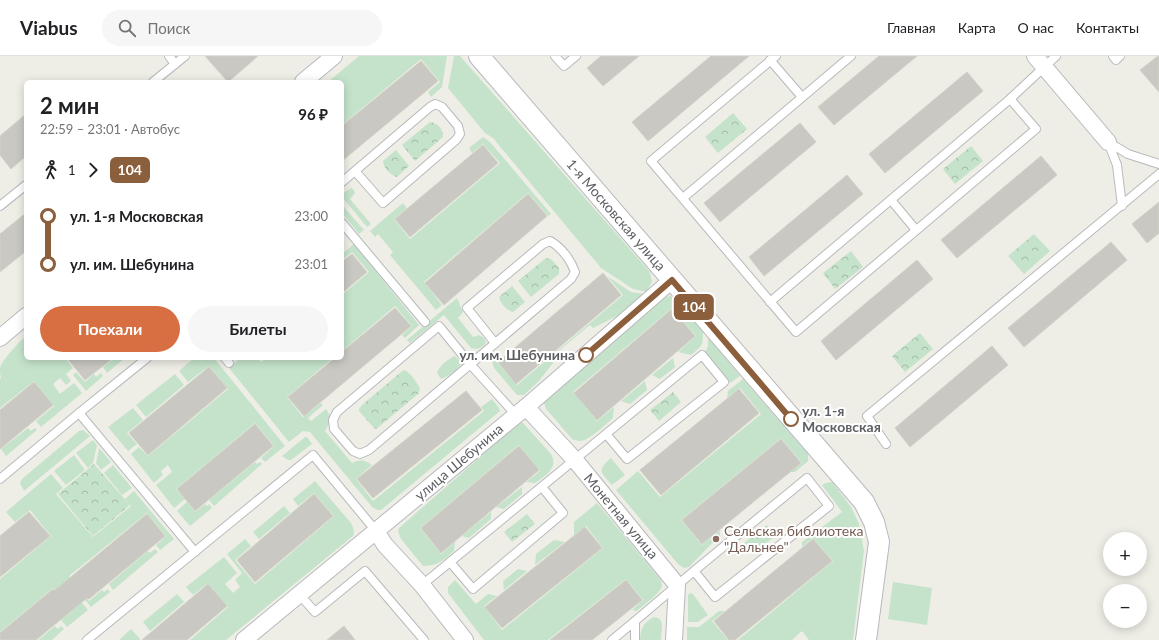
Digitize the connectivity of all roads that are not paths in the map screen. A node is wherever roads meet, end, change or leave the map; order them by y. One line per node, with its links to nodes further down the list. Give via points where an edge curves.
1 (168, 56): 13 (lane)
2 (185, 56): 13 (lane)
3 (334, 56): 15 (street)
4 (479, 56): 30 (street, 1-я Московская улица)
5 (555, 56): 6 (lane, via 564,66)
6 (576, 56)
7 (851, 56): 16 (lane)
8 (1056, 56): 12 (lane)
9 (1113, 56): 10 (lane, via 1116,60)
10 (1120, 56)
11 (773, 58): 16 (lane); 24 (lane, via 651,161)
12 (1039, 61): 17 (lane); 18 (street)
13 (175, 64): 14 (lane)
14 (155, 80)
15 (305, 80)
16 (802, 98): 24 (lane)
17 (1010, 99): 25 (lane); 29 (lane, via 1036,130)
18 (1108, 142): 19 (lane, via 1128,154); 27 (lane, via 1117,166)
19 (1159, 164)
20 (355, 171): 20 (lane, via 435,104 442,106 458,126 460,134 456,140 383,203); 22 (lane)
21 (1159, 174): 27 (lane)
22 (344, 180)
23 (24, 187): 26 (lane)
24 (683, 198): 31 (lane)
25 (891, 200): 29 (lane); 31 (lane)
26 (0, 206)
27 (1122, 206): 41 (lane, via 867,416)
28 (344, 225): 33 (lane)
29 (916, 230): 31 (lane, via 796,332)
30 (672, 280): 38 (street, улица Шебунина); 60 (street, 1-я Московская улица, via 864,502 874,522 879,542)
31 (770, 302)
32 (24, 318): 34 (street)
33 (425, 322)
34 (0, 338)
35 (496, 343): 35 (lane, via 571,279 575,272 573,264 557,245 550,241 543,244 466,308); 37 (lane)
36 (145, 360): 39 (lane)
37 (470, 364): 37 (lane, via 439,326 337,412 333,420 334,429 353,451 360,454); 38 (lane)
38 (521, 411): 42 (street, Монетная улица); 45 (street, улица Шебунина)
39 (79, 413): 43 (lane); 46 (lane)
40 (607, 435): 42 (lane, via 628,459 724,382 702,356)
41 (886, 444)
42 (574, 460): 44 (lane); 49 (street, Монетная улица)
43 (0, 478)
44 (542, 487): 47 (lane); 47 (lane, via 563,513 473,589)
45 (376, 531): 46 (lane, via 314,455); 50 (street, via 385,545); 51 (street, улица Шебунина)
46 (195, 552): 53 (lane)
47 (450, 562): 50 (lane)
48 (694, 570): 48 (lane, via 807,478 829,506 715,597); 49 (lane)
49 (677, 584): 52 (lane); 59 (street)
50 (422, 585): 56 (street)
51 (299, 594): 54 (street, улица Шебунина); 55 (lane, via 315,612 365,571)
52 (635, 621): 57 (lane); 58 (lane)
53 (87, 640)
54 (244, 640)
55 (424, 640)
56 (465, 640)
57 (612, 640)
58 (635, 640)
59 (674, 640)
60 (866, 640)

